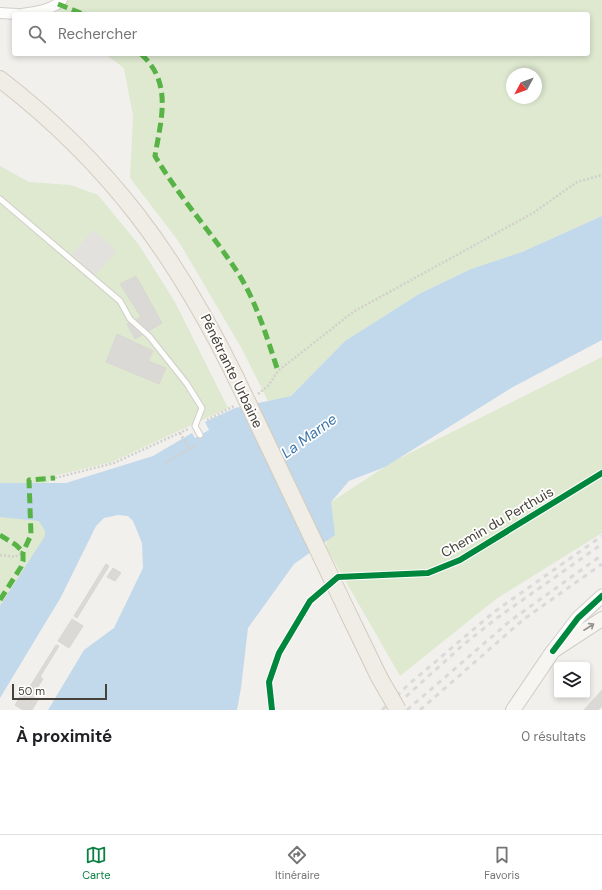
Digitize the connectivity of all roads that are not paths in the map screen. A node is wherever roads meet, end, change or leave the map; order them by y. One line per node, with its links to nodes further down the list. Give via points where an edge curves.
1 (62, 0): 2 (street, via 58,4)
2 (32, 12)
3 (0, 13): 4 (street)
4 (12, 14)
5 (0, 79): 11 (main road, Pénétrante Urbaine, bridge, via 66,135 93,162 130,204 184,280 236,378 379,677)
6 (0, 199): 7 (lane, via 120,301 130,319 149,336 187,384 202,408 195,426)
7 (200, 435)
8 (602, 596): 10 (street, via 578,618)
9 (602, 618): 10 (main road, one-way to 9)
10 (553, 651): 12 (main road)
11 (398, 710)
12 (512, 710)

